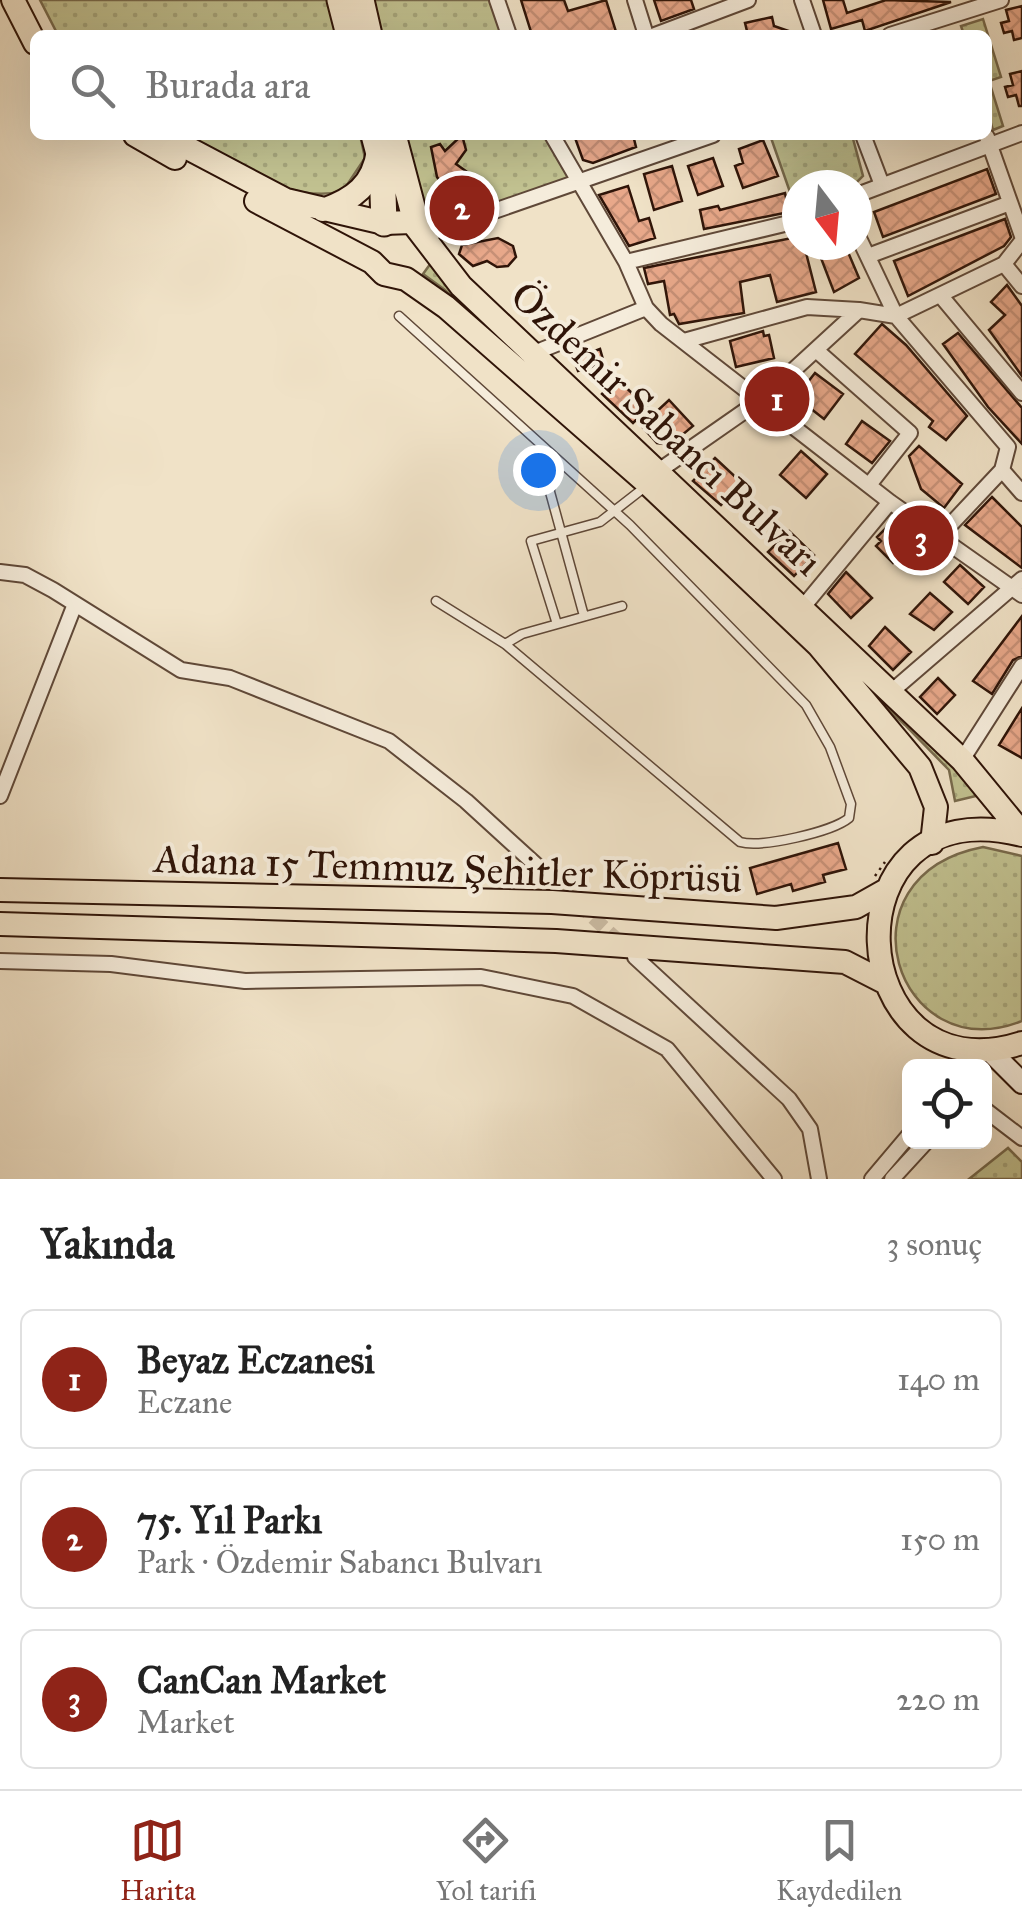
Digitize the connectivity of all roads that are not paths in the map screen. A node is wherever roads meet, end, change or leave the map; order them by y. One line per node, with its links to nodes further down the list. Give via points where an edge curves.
1 (340, 0): 12 (highway)
2 (361, 0): 13 (highway)
3 (498, 0): 14 (street)
4 (635, 0): 15 (street)
5 (748, 0): 8 (street)
6 (802, 0): 17 (street)
7 (1001, 0): 10 (street)
8 (724, 4): 16 (street)
9 (15, 6): 11 (main road); 20 (main road)
10 (947, 18): 18 (street); 19 (street)
11 (41, 30)
12 (347, 30)
13 (368, 30)
14 (507, 30)
15 (644, 30)
16 (666, 30)
17 (812, 30)
18 (907, 30)
19 (951, 30)
20 (30, 34)
21 (1022, 133): 22 (street)
22 (992, 139)
23 (145, 140): 41 (main road, Özdemir Sabancı Bulvarı)
24 (172, 140): 34 (main road, via 286,200)
25 (382, 140): 34 (main road, via 360,192); 35 (highway); 37 (highway)
26 (555, 140): 30 (street)
27 (699, 140): 30 (street)
28 (864, 140): 31 (street)
29 (988, 140): 31 (street); 33 (street)
30 (577, 184): 37 (street); 42 (street)
31 (882, 184): 32 (street)
32 (872, 188)
33 (1010, 202): 38 (street); 39 (street)
34 (322, 210): 35 (main road)
35 (384, 223): 37 (main road, via 412,222); 41 (main road, via 371,239)
36 (782, 225): 42 (street)
37 (425, 234): 44 (main road, via 427,257); 53 (main road, Özdemir Sabancı Bulvarı, via 461,286)
38 (1022, 238): 43 (street)
39 (872, 254)
40 (870, 260): 50 (street)
41 (372, 262): 44 (main road, Özdemir Sabancı Bulvarı, via 384,274)
42 (626, 262): 47 (street)
43 (1004, 264): 45 (street); 46 (street)
44 (406, 279): 58 (main road, Özdemir Sabancı Bulvarı)
45 (1022, 286)
46 (941, 296): 50 (street); 54 (street)
47 (646, 308): 51 (street); 53 (street)
48 (859, 310): 50 (street); 51 (street, via 808,306); 52 (street)
49 (399, 316): 56 (lane)
50 (896, 316): 57 (street, via 1002,437 1008,456)
51 (684, 341): 55 (street)
52 (816, 350): 55 (street); 59 (street, via 910,433)
53 (534, 353): 58 (main road, Özdemir Sabancı Bulvarı)
54 (1022, 393)
55 (762, 399): 58 (street); 59 (street)
56 (550, 453): 62 (lane); 63 (lane, via 547,475)
57 (1002, 470): 60 (street); 64 (street)
58 (654, 477): 62 (lane); 70 (main road, Özdemir Sabancı Bulvarı); 79 (main road, Özdemir Sabancı Bulvarı, via 818,645 914,760 936,806)
59 (869, 485): 61 (street)
60 (1022, 493)
61 (890, 502): 64 (street); 70 (street)
62 (616, 513): 63 (lane); 73 (lane, via 815,716 852,804 849,818 765,844 740,842)
63 (561, 534): 71 (lane); 72 (lane, via 531,541)
64 (939, 537): 66 (street)
65 (0, 572): 68 (street, via 25,575)
66 (1018, 588): 75 (street)
67 (436, 601): 73 (lane)
68 (75, 604): 77 (street); 80 (street, via 182,670 230,678 389,741)
69 (622, 606): 71 (lane)
70 (803, 608): 75 (main road, Özdemir Sabancı Bulvarı)
71 (584, 616): 72 (lane)
72 (556, 624): 73 (lane)
73 (505, 644)
74 (1022, 666): 76 (street)
75 (891, 692): 76 (main road, Özdemir Sabancı Bulvarı)
76 (962, 760): 78 (main road, Özdemir Sabancı Bulvarı)
77 (0, 796)
78 (1022, 834): 79 (main road, via 982,828)
79 (932, 843): 81 (main road)
80 (547, 875)
81 (879, 886): 82 (main road, Adana 15 Temmuz Şehitler Köprüsü, via 856,908 791,918 536,901); 86 (main road, via 876,937)
82 (0, 890)
83 (0, 924): 86 (main road, Adana 15 Temmuz Şehitler Köprüsü, via 537,942 845,962)
84 (635, 956): 95 (street, via 789,1099 810,1128)
85 (0, 961): 94 (street, via 111,964 245,981 481,977 572,996 667,1049)
86 (884, 982): 88 (main road, via 918,1027 950,1044)
87 (1022, 1044): 88 (main road)
88 (988, 1050): 89 (street)
89 (1022, 1083)
90 (1014, 1123): 91 (street)
91 (1022, 1138)
92 (902, 1143): 96 (street)
93 (920, 1149): 97 (street)
94 (774, 1179)
95 (819, 1179)
96 (872, 1179)
97 (892, 1179)

